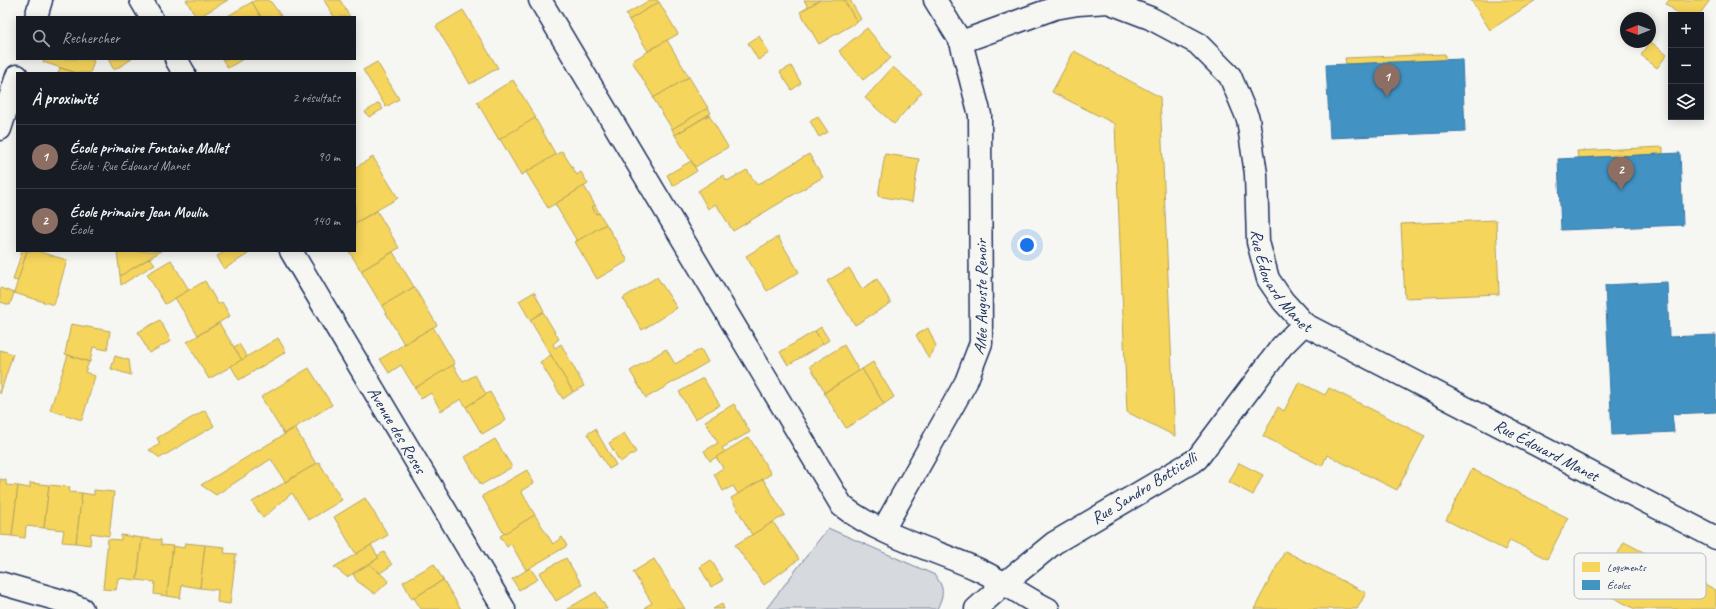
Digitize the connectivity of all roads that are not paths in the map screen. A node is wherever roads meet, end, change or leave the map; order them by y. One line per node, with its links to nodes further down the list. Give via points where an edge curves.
1 (42, 0): 5 (street)
2 (141, 0): 6 (street)
3 (540, 0): 16 (street, via 842,506)
4 (935, 0): 7 (street, Allée Auguste Renoir)
5 (36, 16)
6 (150, 16)
7 (961, 42): 15 (street, Rue Édouard Manet, via 1055,8 1108,2 1150,18 1197,43 1230,76 1248,119 1256,174 1258,242 1268,279 1283,301); 16 (street, Allée Auguste Renoir, via 980,115 981,343 966,382)
8 (22, 60): 10 (street)
9 (177, 60): 11 (street)
10 (18, 72)
11 (183, 72)
12 (16, 79): 13 (street)
13 (0, 129)
14 (292, 252): 21 (street, Avenue des Roses)
15 (1304, 324): 17 (street, Rue Édouard Manet); 19 (street, Rue Sandro Botticelli, via 1282,346 1197,459 1054,543)
16 (883, 530): 19 (street, via 978,569)
17 (1716, 538)
18 (0, 583): 20 (street)
19 (1005, 583): 22 (street, Rue Sandro Botticelli); 23 (street)
20 (82, 609)
21 (504, 609)
22 (976, 609)
23 (1048, 609)

